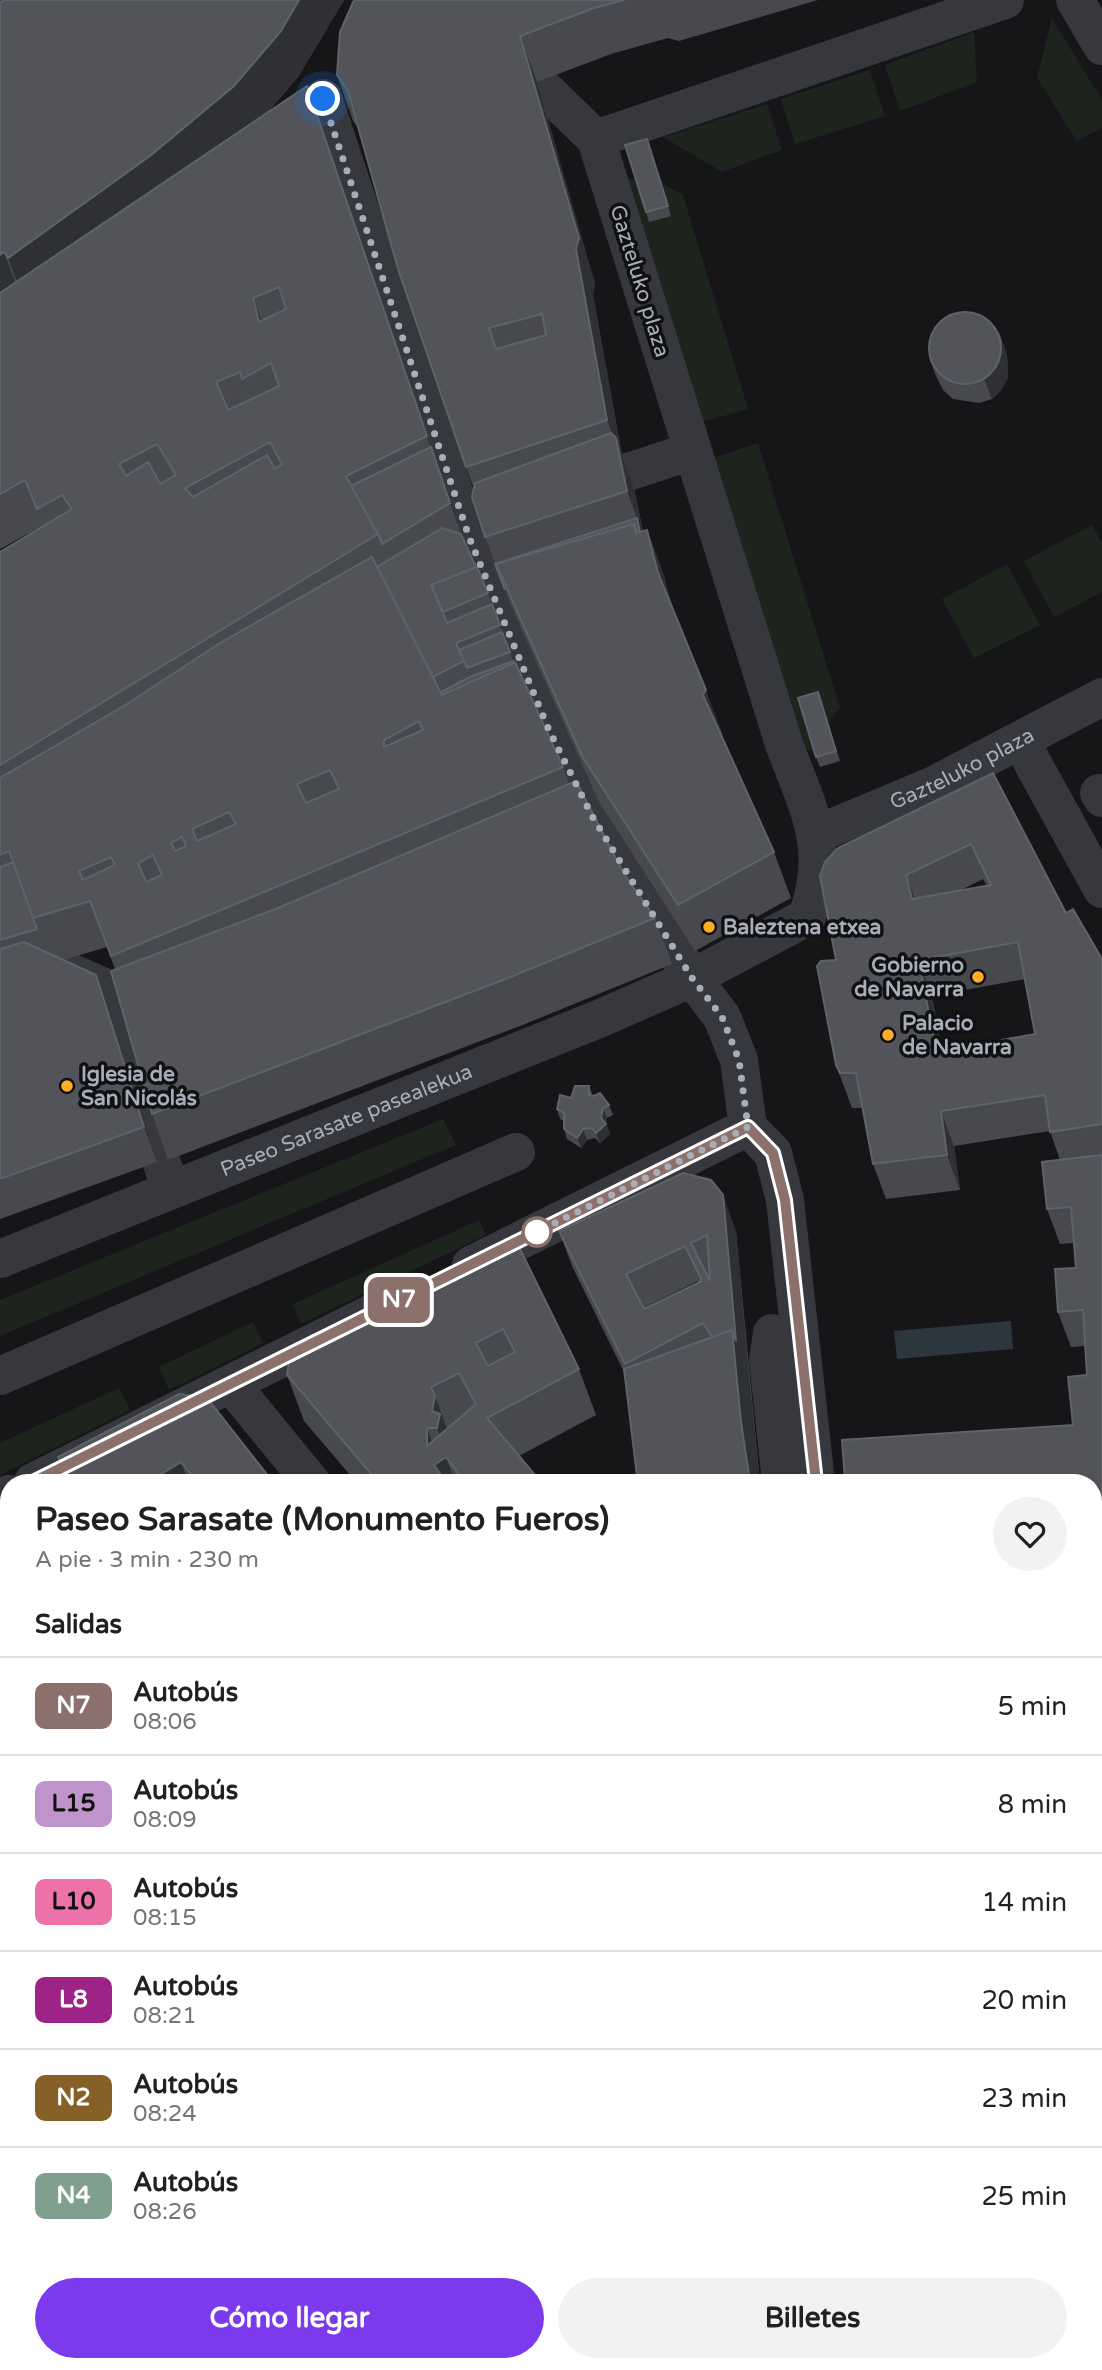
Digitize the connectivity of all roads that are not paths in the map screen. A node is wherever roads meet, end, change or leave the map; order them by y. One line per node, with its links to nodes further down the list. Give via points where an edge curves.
1 (1005, 0): 6 (street)
2 (1074, 0): 3 (street)
3 (1102, 46)
4 (537, 82): 6 (street)
5 (289, 122): 9 (street, via 337,86)
6 (596, 139): 7 (street, Gazteluko plaza)
7 (692, 451): 8 (street); 15 (street, Gazteluko plaza)
8 (619, 475)
9 (479, 530): 10 (street); 13 (street, via 549,730)
10 (436, 557)
11 (1098, 708): 12 (street, Gazteluko plaza)
12 (1020, 740): 15 (street, Gazteluko plaza, via 934,785); 16 (street)
13 (592, 816): 14 (street); 18 (street)
14 (554, 832)
15 (817, 834): 17 (street, Gazteluko plaza, via 817,889)
16 (1102, 889)
17 (807, 918): 18 (street, Paseo Sarasate pasealekua)
18 (692, 978): 20 (street, via 722,1017 739,1060); 22 (street, Paseo Sarasate pasealekua, via 601,1018)
19 (0, 983): 22 (street, via 58,967 111,990 131,1005)
20 (748, 1127): 25 (street); 30 (street, via 773,1153 785,1200)
21 (516, 1152): 24 (street)
22 (167, 1179): 23 (street, Paseo Sarasate pasealekua)
23 (0, 1259)
24 (0, 1376)
25 (231, 1384): 26 (street); 27 (street)
26 (49, 1474)
27 (304, 1474)
28 (780, 1474): 29 (street, via 768,1360 772,1333 782,1346)
29 (797, 1474)
30 (815, 1474)

